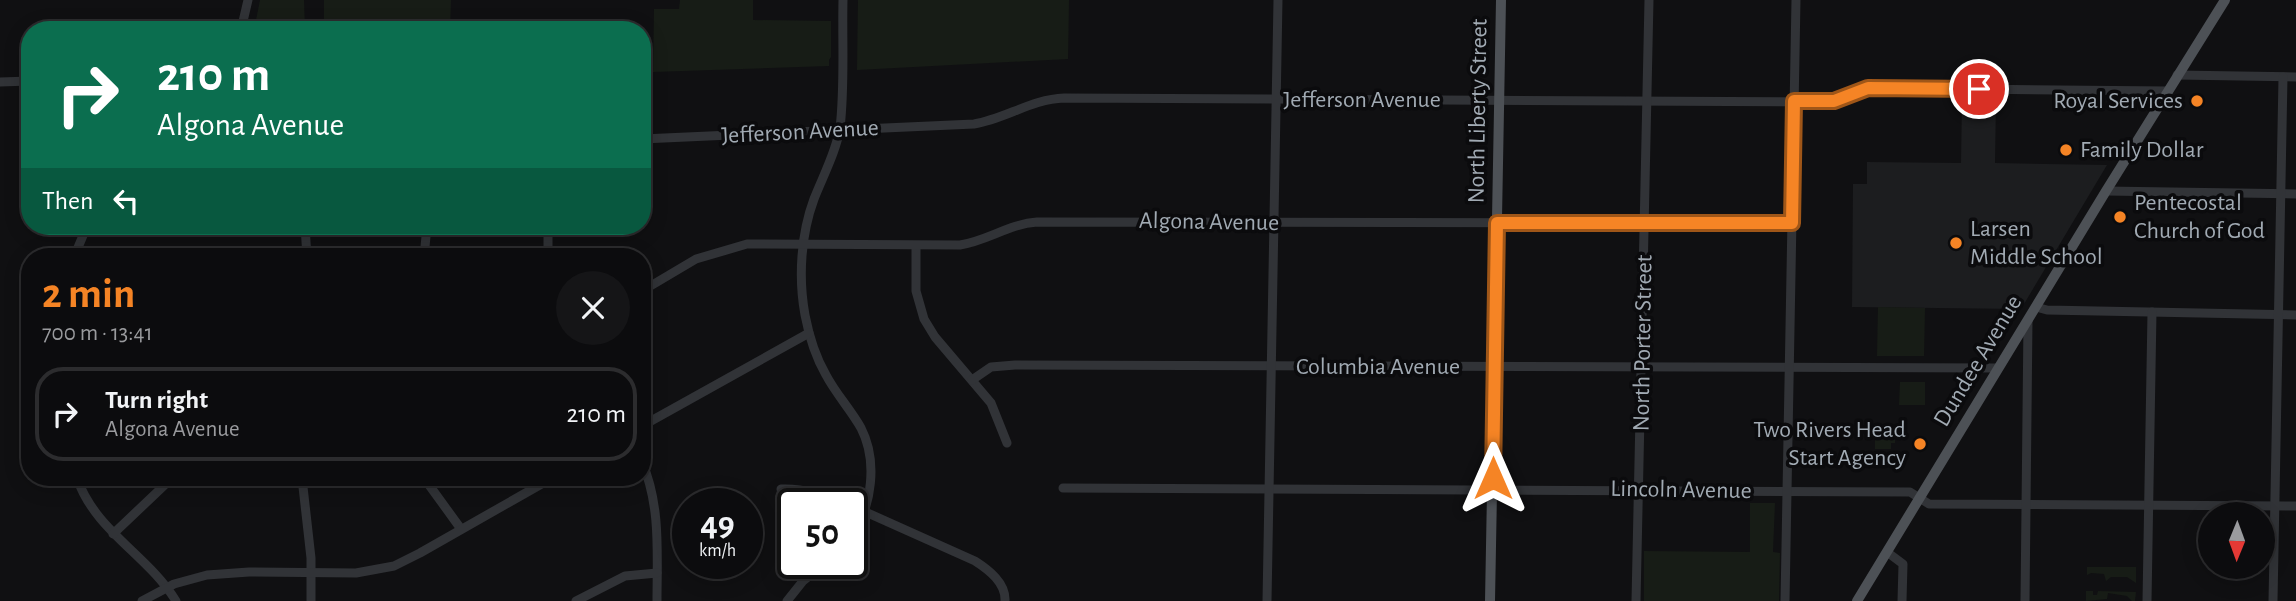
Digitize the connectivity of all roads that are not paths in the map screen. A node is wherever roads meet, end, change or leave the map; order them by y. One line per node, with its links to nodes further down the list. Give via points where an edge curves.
1 (248, 0): 8 (street)
2 (843, 0): 19 (street)
3 (1278, 0): 15 (street)
4 (1501, 0): 16 (main road, North Liberty Street)
5 (1649, 0): 17 (street, North Porter Street)
6 (1796, 0): 18 (street)
7 (2225, 0): 9 (main road, Dundee Avenue)
8 (243, 21)
9 (2177, 75): 10 (street); 14 (main road, Dundee Avenue)
10 (2283, 77): 11 (street); 22 (street)
11 (2296, 77)
12 (21, 81): 13 (street)
13 (0, 82)
14 (2168, 91): 18 (street, Jefferson Avenue, via 1868,88 1834,101); 21 (main road, Dundee Avenue)
15 (1276, 100): 16 (street, Jefferson Avenue); 19 (street, Jefferson Avenue, via 1054,98 981,122); 24 (street)
16 (1500, 100): 17 (street, Jefferson Avenue); 25 (main road, North Liberty Street)
17 (1647, 101): 18 (street, Jefferson Avenue); 27 (street, North Porter Street)
18 (1794, 101): 26 (street)
19 (839, 130): 20 (street, Jefferson Avenue); 28 (street, via 813,201)
20 (651, 138)
21 (2106, 191): 22 (street); 31 (main road, Dundee Avenue)
22 (2281, 194): 23 (street); 33 (street)
23 (2296, 194)
24 (1275, 222): 25 (street, Algona Avenue); 29 (street, Algona Avenue, via 1037,222 964,244); 37 (street)
25 (1497, 223): 27 (street, Algona Avenue); 38 (main road, North Liberty Street)
26 (1792, 223): 27 (street, Algona Avenue); 40 (street)
27 (1645, 224): 39 (street, North Porter Street)
28 (804, 245): 29 (street, Algona Avenue); 30 (street, Algona Avenue, via 730,247 696,259); 36 (street, via 801,289)
29 (915, 246): 42 (street, via 916,291 924,319)
30 (651, 286)
31 (2036, 307): 32 (street); 35 (main road, Dundee Avenue)
32 (2152, 312): 33 (street); 60 (street)
33 (2278, 314): 34 (street); 58 (street)
34 (2296, 315)
35 (2028, 319): 41 (main road, Dundee Avenue); 59 (street)
36 (809, 333): 43 (street); 57 (street, via 825,374 867,443 871,471)
37 (1272, 367): 38 (street, Columbia Avenue); 42 (street, Columbia Avenue, via 1012,365 992,367); 52 (street)
38 (1494, 367): 39 (street, Columbia Avenue); 53 (main road, North Liberty Street)
39 (1642, 368): 40 (street, Columbia Avenue); 54 (street, North Porter Street)
40 (1789, 368): 41 (street, Columbia Avenue); 55 (street)
41 (1997, 368): 56 (main road, Dundee Avenue)
42 (972, 380): 44 (street, via 993,407)
43 (651, 421)
44 (1007, 443)
45 (651, 485): 69 (street)
46 (82, 486): 66 (street)
47 (164, 486): 66 (street)
48 (303, 486): 68 (street)
49 (430, 486): 65 (street)
50 (538, 486): 65 (street)
51 (1063, 488): 52 (street, Lincoln Avenue)
52 (1270, 489): 53 (street, Lincoln Avenue); 80 (street)
53 (1493, 489): 54 (street, Lincoln Avenue); 81 (main road, North Liberty Street)
54 (1639, 490): 55 (street, Lincoln Avenue); 82 (street, North Porter Street)
55 (1787, 492): 56 (street, Lincoln Avenue, via 1910,492); 83 (street)
56 (1921, 497): 59 (street, Lincoln Avenue, via 1929,504); 67 (main road, Dundee Avenue)
57 (868, 499)
58 (2274, 502)
59 (2027, 505): 60 (street, Lincoln Avenue); 86 (street)
60 (2149, 505): 61 (street, Lincoln Avenue); 87 (street)
61 (2198, 505)
62 (2275, 506): 63 (street, Lincoln Avenue)
63 (2296, 506)
64 (868, 513): 79 (street, via 978,562 999,582)
65 (461, 529): 68 (street, via 387,568)
66 (113, 534): 72 (street)
67 (1887, 552): 84 (main road, Dundee Avenue); 85 (street, via 1903,564)
68 (311, 573): 72 (street, via 229,572); 75 (street)
69 (657, 573): 76 (street, via 625,576); 77 (street)
70 (805, 579): 78 (street)
71 (2273, 579): 88 (street)
72 (166, 587): 73 (street); 74 (street)
73 (142, 601)
74 (176, 601)
75 (311, 601)
76 (576, 601)
77 (657, 601)
78 (787, 601)
79 (1005, 601)
80 (1267, 601)
81 (1490, 601)
82 (1636, 601)
83 (1785, 601)
84 (1857, 601)
85 (1902, 601)
86 (2025, 601)
87 (2147, 601)
88 (2273, 601)

